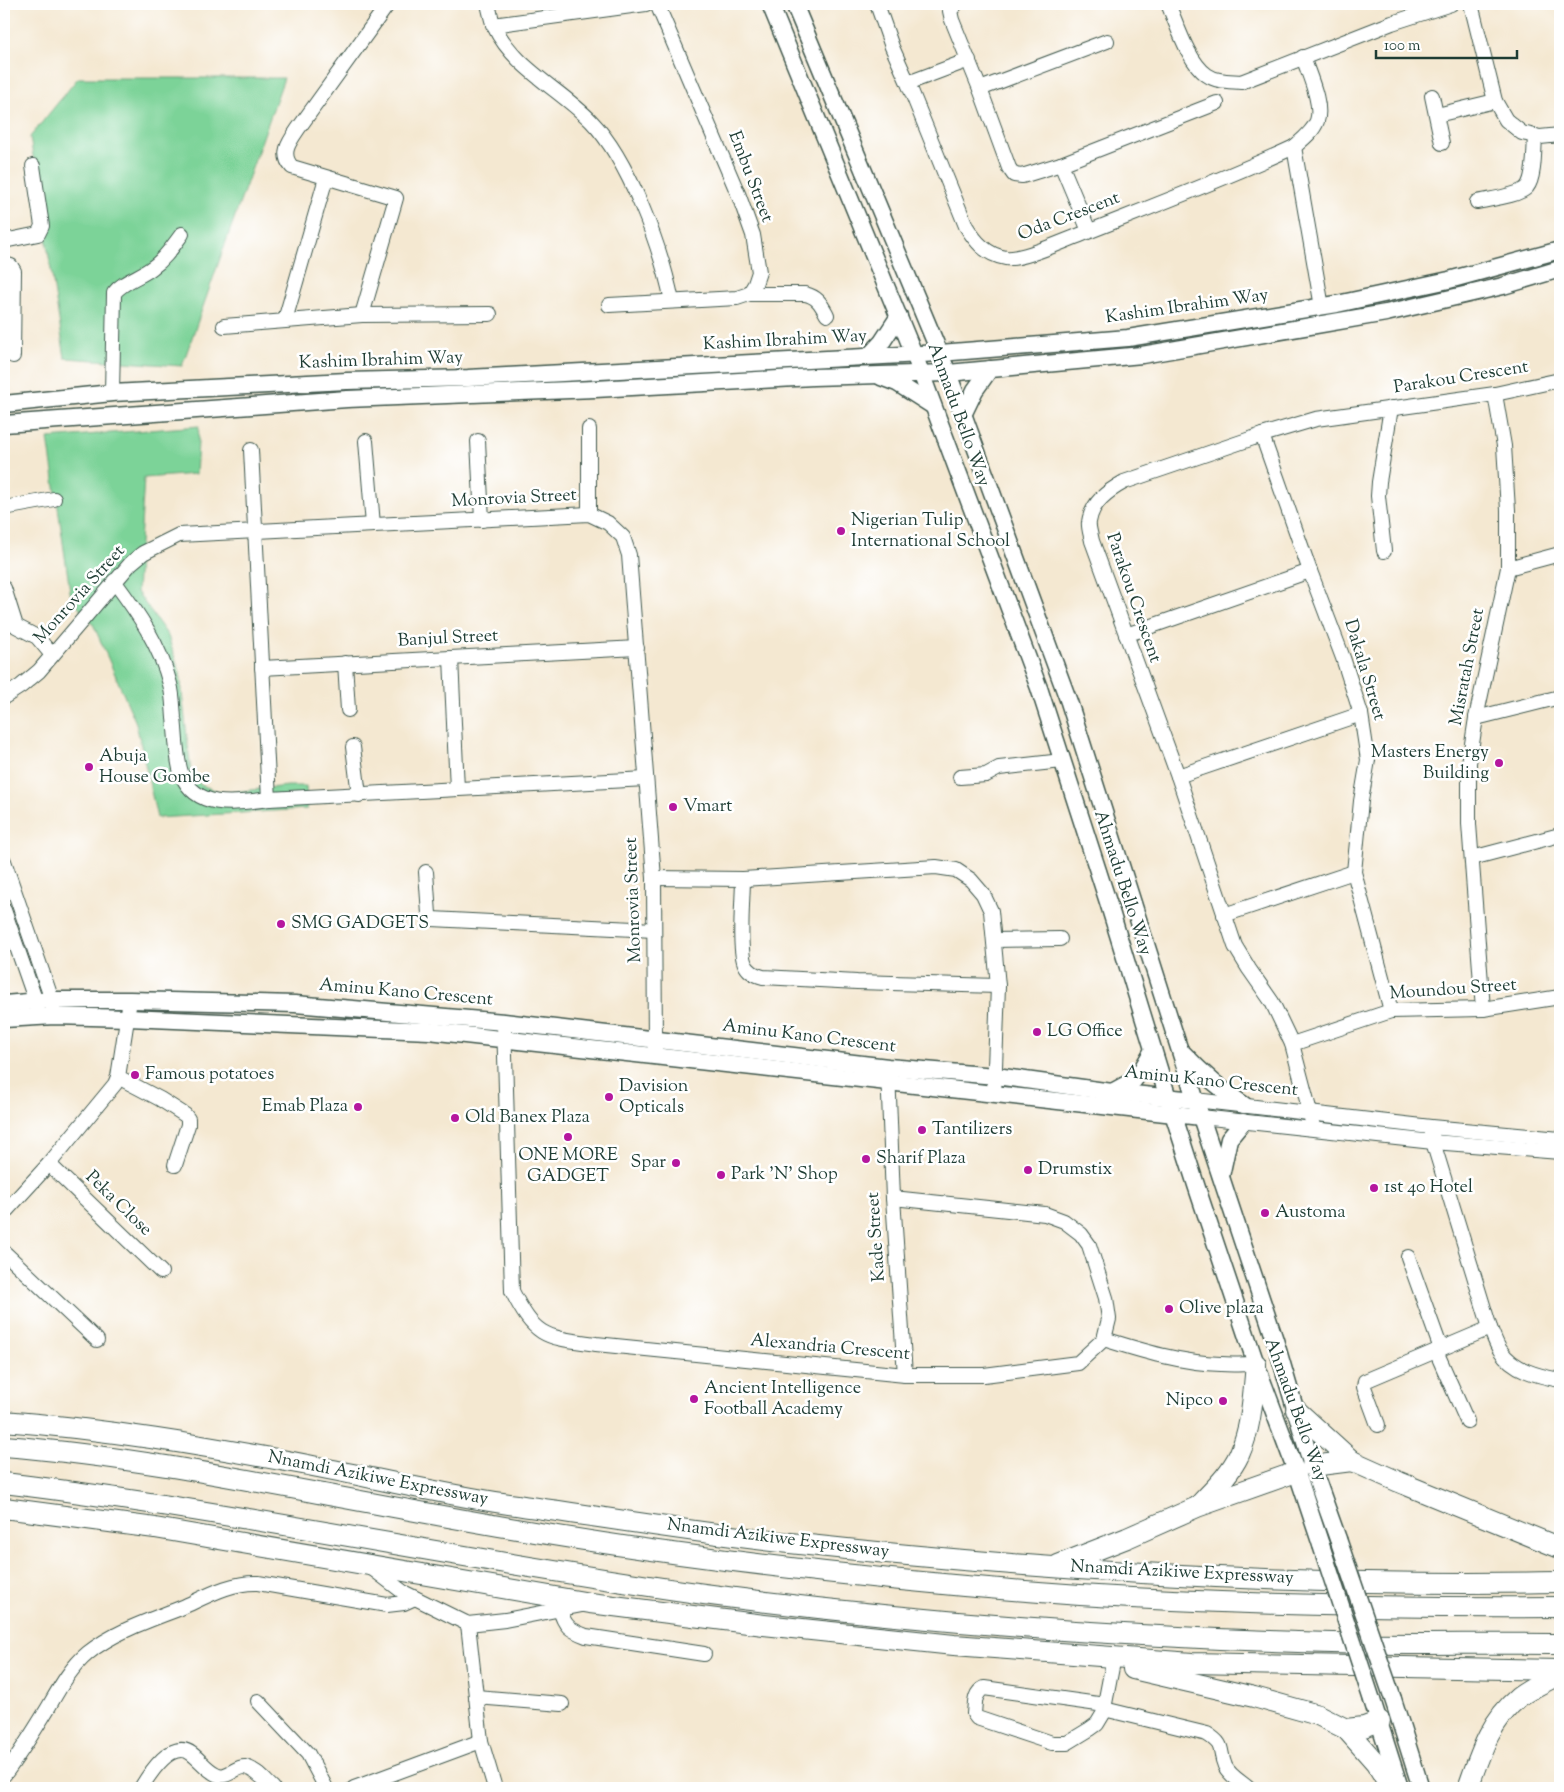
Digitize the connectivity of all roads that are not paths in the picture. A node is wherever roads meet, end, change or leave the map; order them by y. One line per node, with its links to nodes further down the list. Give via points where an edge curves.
1 (388, 4): 28 (street, via 286,148 285,155 292,167)
2 (488, 4): 12 (street)
3 (646, 4): 12 (street)
4 (657, 4): 36 (street, Embu Street, via 753,236 759,272)
5 (770, 4): 43 (main road, Ahmadu Bello Way)
6 (794, 4): 45 (main road, Ahmadu Bello Way)
7 (877, 4): 16 (street, Oda Crescent)
8 (956, 4): 15 (street, via 950,11 952,20)
9 (1168, 4): 14 (street, via 1193,61 1214,78 1241,82)
10 (1451, 4): 14 (street)
11 (1471, 4): 19 (street)
12 (493, 25): 37 (street, via 520,61 593,122 612,149 630,180)
13 (1107, 41): 17 (street)
14 (1303, 57): 25 (street, Oda Crescent, via 1315,93 1317,121)
15 (969, 60): 16 (street); 17 (street)
16 (908, 83): 30 (street, Oda Crescent, via 966,226 977,243 1006,258 1023,256)
17 (980, 89): 26 (street, via 1014,175 1022,176)
18 (1432, 96): 21 (street)
19 (1495, 101): 21 (street); 23 (street, via 1506,120 1522,133)
20 (1217, 104): 26 (street)
21 (1437, 115): 24 (street)
22 (1560, 135): 23 (street)
23 (1535, 136): 29 (street, via 1528,186 1519,192)
24 (1442, 143)
25 (1294, 147): 30 (street, Oda Crescent); 39 (street)
26 (1060, 164): 30 (street)
27 (32, 166): 32 (street, via 42,226 40,232)
28 (326, 178): 41 (street, via 396,198); 44 (street)
29 (1477, 202)
30 (1089, 231)
31 (182, 234): 57 (street, via 153,268 118,287 114,293)
32 (4, 241)
33 (1560, 250): 39 (main road, Kashim Ibrahim Way, via 1449,280)
34 (4, 264): 50 (street, via 14,271)
35 (1560, 269): 52 (main road, Kashim Ibrahim Way, via 1503,286 1386,313 1187,349)
36 (749, 294): 37 (street, via 737,298); 42 (street, via 805,294 817,299)
37 (672, 301): 38 (street)
38 (609, 306)
39 (1322, 307): 47 (main road, Kashim Ibrahim Way, via 1128,338)
40 (490, 314): 41 (street)
41 (362, 315): 44 (street)
42 (827, 315)
43 (899, 316): 49 (main road, Ahmadu Bello Way); 51 (main road)
44 (285, 320): 46 (street)
45 (927, 323): 47 (main road); 48 (main road, Ahmadu Bello Way)
46 (224, 326)
47 (967, 351): 48 (main road, Kashim Ibrahim Way)
48 (940, 353): 49 (main road, Kashim Ibrahim Way); 54 (main road, Ahmadu Bello Way)
49 (914, 354): 51 (main road, Kashim Ibrahim Way); 53 (main road, Ahmadu Bello Way)
50 (13, 356)
51 (869, 356): 57 (main road, Kashim Ibrahim Way)
52 (990, 369): 54 (main road, Kashim Ibrahim Way); 62 (main road)
53 (921, 373): 54 (main road, Kashim Ibrahim Way); 55 (main road, Kashim Ibrahim Way); 60 (main road, Ahmadu Bello Way)
54 (948, 373): 62 (main road, Ahmadu Bello Way)
55 (876, 375): 60 (main road, via 898,384); 63 (main road, Kashim Ibrahim Way, via 346,399)
56 (1560, 380): 58 (street, Parakou Crescent)
57 (112, 393): 59 (main road, Kashim Ibrahim Way)
58 (1495, 394): 61 (street, Parakou Crescent); 77 (street, Misratah Street, via 1504,446)
59 (4, 404)
60 (933, 406): 93 (main road, Ahmadu Bello Way, via 1039,688)
61 (1391, 408): 65 (street, Parakou Crescent, via 1316,419); 75 (street, via 1378,496)
62 (963, 415): 125 (main road, Ahmadu Bello Way, via 1069,702)
63 (4, 424)
64 (589, 429): 71 (street)
65 (1262, 435): 78 (street, Dakala Street); 81 (street, Parakou Crescent, via 1124,482 1108,491 1095,505 1088,522 1092,541)
66 (366, 441): 73 (street)
67 (478, 442): 72 (street)
68 (250, 450): 74 (street)
69 (54, 498): 70 (street)
70 (4, 508)
71 (589, 514): 72 (street, Monrovia Street); 82 (street, Monrovia Street, via 608,523 623,536 630,555)
72 (482, 520): 73 (street, Monrovia Street)
73 (374, 525): 74 (street, Monrovia Street)
74 (255, 531): 79 (street, Monrovia Street, via 179,535 143,553); 86 (street)
75 (1384, 551)
76 (1560, 554): 77 (street)
77 (1508, 568): 91 (street, Misratah Street)
78 (1310, 572): 81 (street); 90 (street, Dakala Street)
79 (114, 581): 83 (street, Monrovia Street); 99 (street, via 163,660 171,687 181,774 189,787 203,798 216,802)
80 (4, 588): 83 (street, via 16,626 37,637)
81 (1126, 635): 94 (street, Parakou Crescent)
82 (636, 648): 84 (street, Banjul Street); 96 (street, Monrovia Street)
83 (52, 654): 87 (street, Monrovia Street, via 22,686)
84 (451, 658): 85 (street, Banjul Street); 97 (street)
85 (345, 664): 86 (street, Banjul Street); 89 (street)
86 (262, 668): 99 (street)
87 (4, 697)
88 (1560, 697): 91 (street)
89 (348, 710)
90 (1361, 714): 94 (street); 104 (street, Dakala Street, via 1368,760)
91 (1476, 718): 101 (street, Misratah Street, via 1469,763)
92 (353, 747): 98 (street)
93 (1062, 761): 95 (street, via 999,768 986,775); 126 (main road, Ahmadu Bello Way)
94 (1178, 776): 108 (street, Parakou Crescent)
95 (960, 777)
96 (646, 780): 97 (street); 105 (street, Monrovia Street)
97 (457, 790): 98 (street)
98 (359, 795): 99 (street)
99 (269, 799)
100 (1560, 835): 101 (street)
101 (1472, 858): 117 (street, Misratah Street)
102 (4, 861): 116 (street)
103 (426, 872): 109 (street, via 432,918)
104 (1354, 872): 108 (street); 118 (street, Dakala Street)
105 (654, 878): 106 (street); 109 (street, Monrovia Street)
106 (743, 879): 111 (street, via 936,867 956,870 983,894 991,912); 112 (street, via 741,949 746,966 757,975)
107 (4, 910): 116 (street)
108 (1224, 915): 124 (street, Parakou Crescent, via 1235,946 1272,1002)
109 (654, 930): 122 (street, Monrovia Street)
110 (1060, 938): 111 (street)
111 (994, 940): 112 (street)
112 (998, 986): 129 (street)
113 (1560, 997): 117 (street, Moundou Street)
114 (130, 1000): 116 (main road, Aminu Kano Crescent); 119 (street); 121 (main road, Aminu Kano Crescent, via 295,1004)
115 (4, 1004): 116 (main road, Aminu Kano Crescent)
116 (45, 1009): 119 (main road, Aminu Kano Crescent); 120 (main road, Aminu Kano Crescent)
117 (1483, 1009): 118 (street, Moundou Street)
118 (1391, 1011): 124 (street, Moundou Street)
119 (128, 1018): 123 (main road, Aminu Kano Crescent, via 411,1030); 130 (street)
120 (4, 1019)
121 (504, 1022): 122 (main road, Aminu Kano Crescent); 123 (street, Alexandria Crescent)
122 (655, 1039): 127 (street, Monrovia Street); 128 (main road, Aminu Kano Crescent)
123 (504, 1040): 127 (main road, Aminu Kano Crescent); 158 (street, Alexandria Crescent, via 512,1291 533,1326 556,1338 596,1344)
124 (1292, 1044): 136 (street, Parakou Crescent)
125 (1179, 1049): 134 (main road, Ahmadu Bello Way); 135 (main road, via 1203,1074)
126 (1153, 1050): 131 (main road, via 1134,1080); 133 (main road, Ahmadu Bello Way)
127 (654, 1056): 128 (main road, Aminu Kano Crescent)
128 (888, 1075): 129 (main road, Aminu Kano Crescent); 132 (main road, Aminu Kano Crescent); 148 (street, Kade Street)
129 (996, 1076): 131 (main road, Aminu Kano Crescent); 132 (street)
130 (118, 1077): 145 (street); 146 (street, via 186,1115 188,1125)
131 (1112, 1092): 133 (main road, Aminu Kano Crescent)
132 (994, 1094): 137 (main road, Aminu Kano Crescent)
133 (1168, 1098): 134 (main road, Aminu Kano Crescent); 137 (main road, Ahmadu Bello Way)
134 (1195, 1100): 135 (street, Aminu Kano Crescent); 138 (main road, Ahmadu Bello Way)
135 (1244, 1106): 136 (street, Aminu Kano Crescent)
136 (1310, 1112): 140 (street, Aminu Kano Crescent); 141 (street, Parakou Crescent)
137 (1166, 1114): 138 (main road, Aminu Kano Crescent); 157 (main road, Ahmadu Bello Way, via 1179,1133)
138 (1201, 1117): 139 (street); 147 (main road, Ahmadu Bello Way)
139 (1243, 1122): 141 (street); 147 (main road, via 1229,1139)
140 (1431, 1127): 142 (street, Aminu Kano Crescent); 143 (street)
141 (1312, 1128): 143 (street)
142 (1560, 1139)
143 (1433, 1142): 144 (street); 153 (street)
144 (1560, 1152)
145 (49, 1164): 149 (street); 152 (street, Peka Close)
146 (175, 1165)
147 (1221, 1178): 160 (main road, Ahmadu Bello Way, via 1276,1340)
148 (893, 1198): 154 (street, via 1045,1214 1064,1221 1090,1245 1110,1319); 158 (street, Kade Street)
149 (4, 1213)
150 (4, 1252): 155 (street)
151 (1408, 1257): 156 (street)
152 (161, 1272)
153 (1490, 1328): 156 (street); 159 (street, via 1499,1349 1510,1362 1521,1369)
154 (1104, 1339): 157 (street, via 1142,1351 1190,1360); 158 (street, Alexandria Crescent, via 1078,1363 984,1375)
155 (97, 1340)
156 (1439, 1350): 162 (street); 163 (street, via 1364,1382)
157 (1256, 1364): 166 (main road, Ahmadu Bello Way); 169 (highway, via 1253,1404 1238,1456 1221,1482)
158 (905, 1375)
159 (1560, 1380)
160 (1296, 1410): 165 (highway); 166 (main road, Ahmadu Bello Way)
161 (4, 1421): 172 (highway, Nnamdi Azikiwe Expressway, via 176,1441 502,1503)
162 (1467, 1421)
163 (1378, 1425)
164 (4, 1446): 174 (highway, Nnamdi Azikiwe Expressway, via 167,1465 446,1517)
165 (1352, 1461): 166 (highway); 173 (highway)
166 (1304, 1469): 169 (highway); 193 (main road, Ahmadu Bello Way, bridge, via 1321,1545); 205 (main road, Ahmadu Bello Way, bridge, via 1338,1539)
167 (4, 1482): 168 (highway)
168 (77, 1491): 171 (highway); 182 (highway, via 548,1571)
169 (1197, 1507): 176 (highway)
170 (4, 1508): 171 (highway)
171 (155, 1528): 175 (highway)
172 (787, 1543): 174 (highway); 176 (highway, Nnamdi Azikiwe Expressway)
173 (1560, 1548)
174 (682, 1554): 180 (highway, Nnamdi Azikiwe Expressway, via 911,1581 1080,1595 1306,1605)
175 (366, 1564): 178 (street); 179 (highway)
176 (1052, 1567): 177 (highway, Nnamdi Azikiwe Expressway, via 1370,1582)
177 (1560, 1582)
178 (415, 1598): 183 (street); 196 (street, via 387,1605 248,1582 223,1589 136,1626 96,1647 77,1664)
179 (590, 1604): 181 (street); 184 (highway)
180 (1560, 1607)
181 (560, 1609): 183 (street); 186 (street, via 569,1628 586,1636)
182 (831, 1609): 184 (highway); 185 (highway, via 999,1625 1187,1637 1335,1643)
183 (468, 1624): 189 (street)
184 (764, 1625): 187 (highway)
185 (1560, 1644)
186 (704, 1654)
187 (1107, 1660): 188 (highway); 192 (street); 194 (highway, via 1296,1708)
188 (1560, 1672): 206 (highway, via 1520,1697 1505,1712 1486,1738)
189 (476, 1697): 191 (street); 195 (street)
190 (258, 1701): 199 (street, via 308,1754)
191 (562, 1704)
192 (1105, 1707): 192 (street, via 984,1688 976,1696 974,1714 977,1718 1059,1744 1067,1743 1097,1724); 202 (street, via 1207,1734 1217,1740 1226,1767)
193 (1380, 1722): 194 (highway); 204 (main road, Ahmadu Bello Way)
194 (1346, 1729): 203 (highway, via 1376,1763)
195 (481, 1741): 200 (street); 201 (street)
196 (4, 1775)
197 (141, 1788): 198 (street, via 166,1756 182,1750 190,1752 217,1775 224,1776 246,1768)
198 (273, 1788)
199 (326, 1788)
200 (354, 1788)
201 (494, 1788)
202 (1248, 1788)
203 (1391, 1788)
204 (1400, 1788)
205 (1421, 1788)
206 (1468, 1788)

